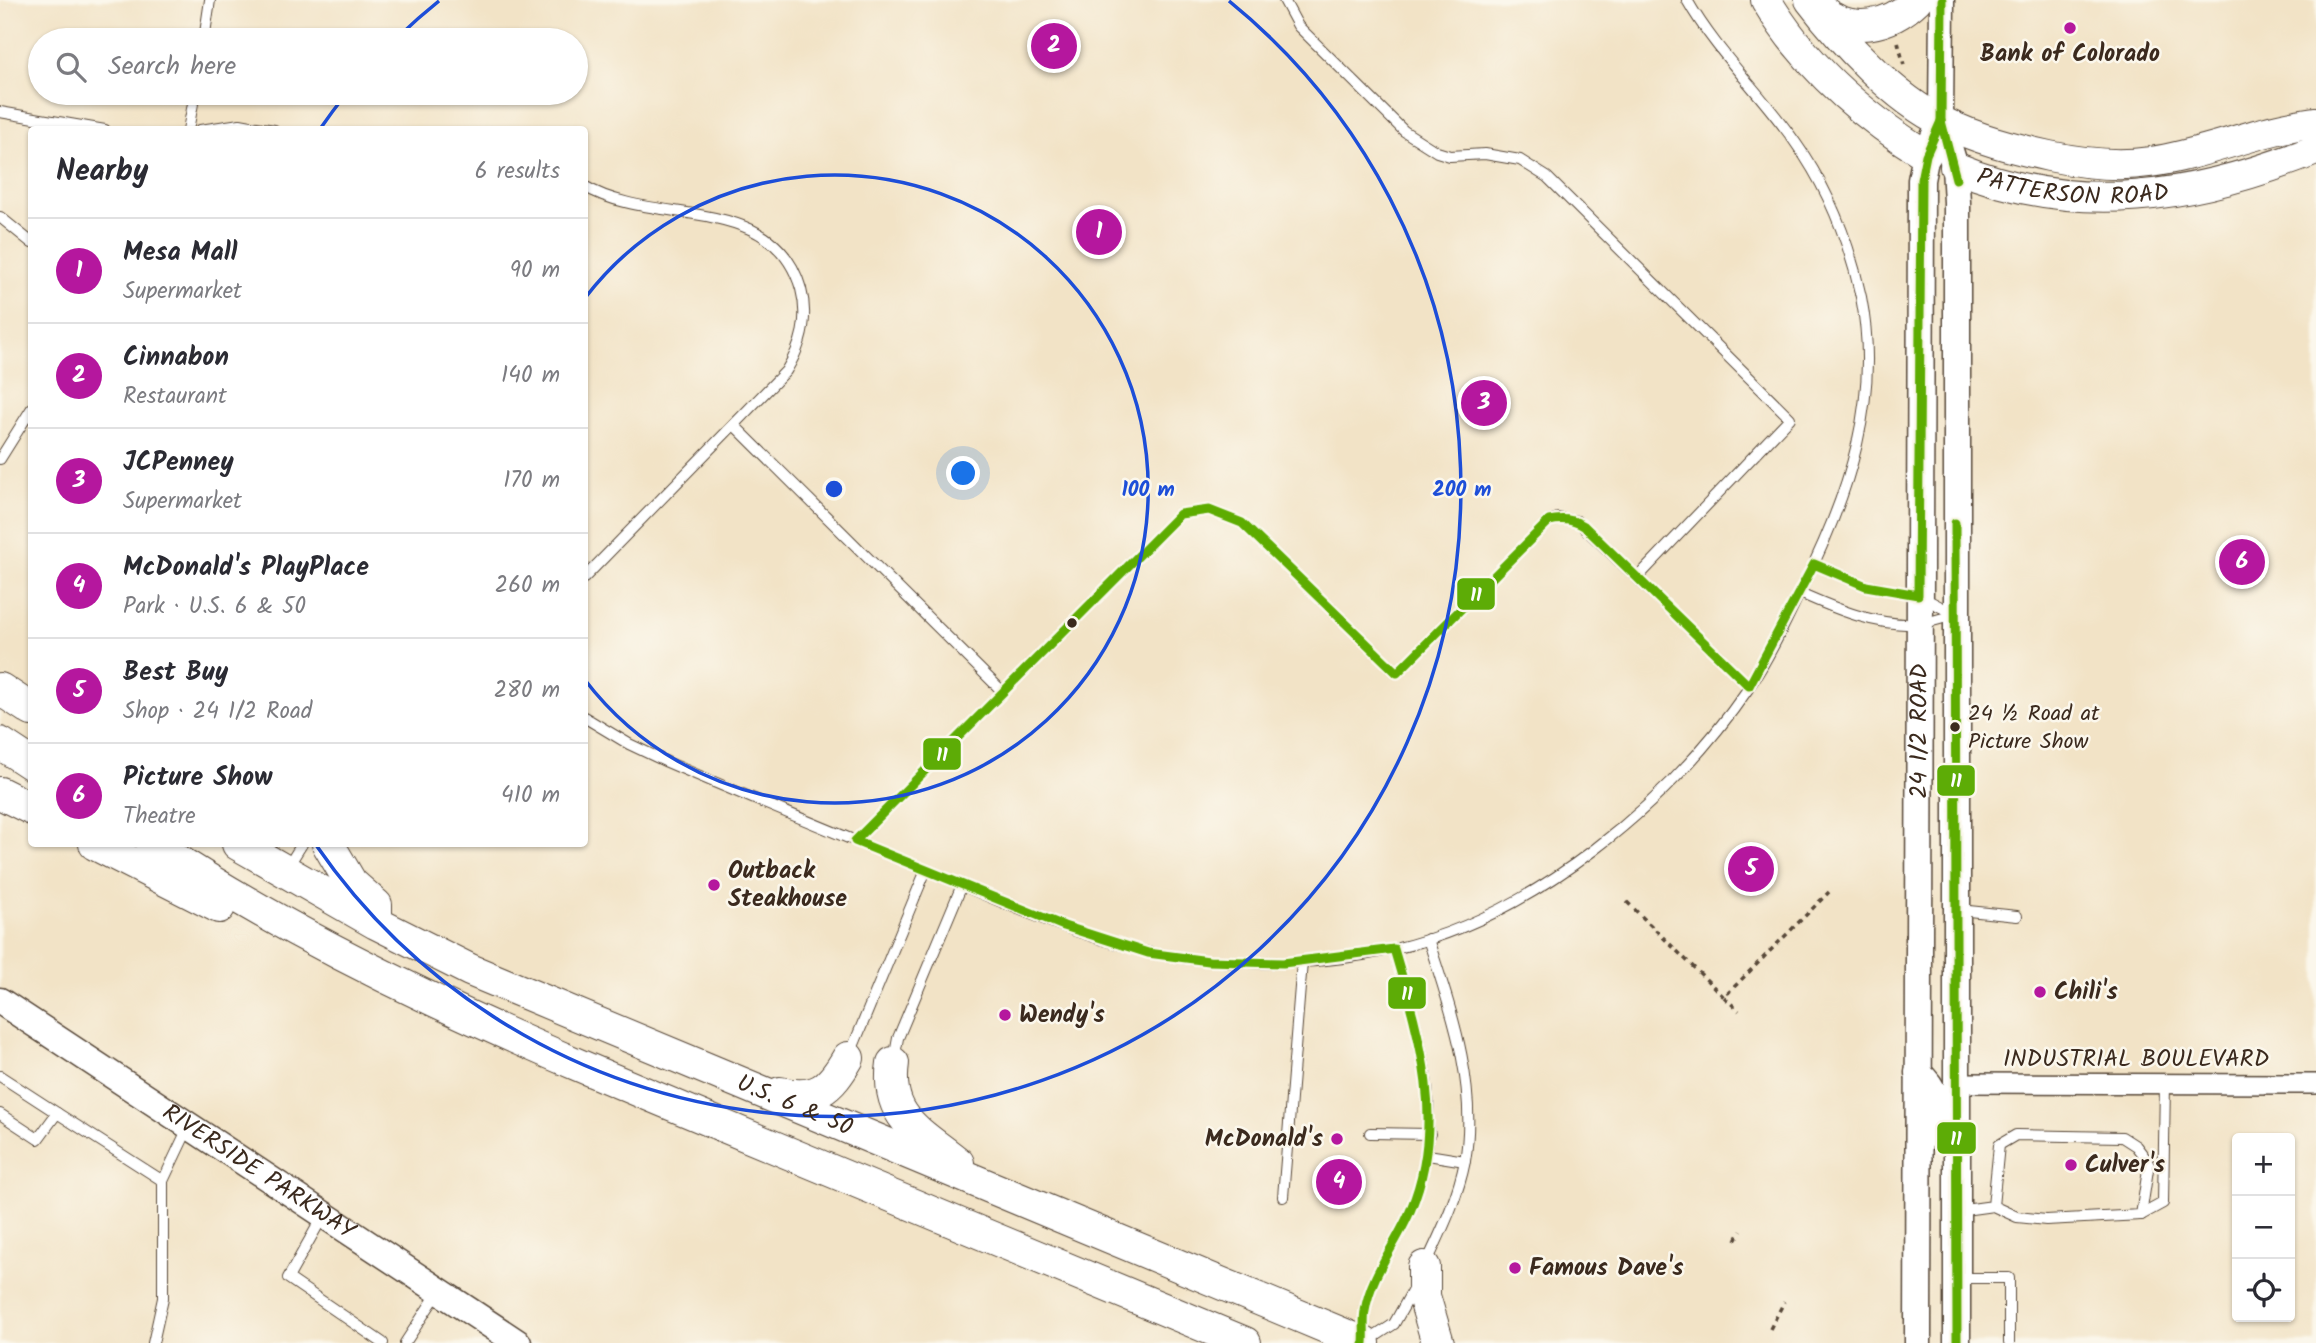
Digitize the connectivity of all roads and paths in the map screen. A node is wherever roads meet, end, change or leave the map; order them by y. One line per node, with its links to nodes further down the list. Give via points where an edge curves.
1 (210, 0): 8 (lane)
2 (1284, 0): 30 (lane, via 1298,26 1404,131 1424,145 1450,156 1485,154 1520,160 1547,177 1790,418)
3 (1687, 0): 28 (lane, via 1721,53 1813,168 1840,224 1861,297 1868,363 1864,417 1848,481)
4 (1766, 0): 20 (main road, PATTERSON ROAD, via 1796,44 1834,86 1880,126)
5 (1810, 0): 6 (main road, via 1838,20 1868,26 1900,15); 13 (main road, PATTERSON ROAD, via 1858,57)
6 (1917, 0)
7 (1942, 0): 13 (street, 24 1/2 ROAD)
8 (206, 28)
9 (1898, 40): 10 (path)
10 (1907, 73)
11 (193, 105): 16 (lane)
12 (0, 111): 15 (lane)
13 (1941, 121): 14 (main road, PATTERSON ROAD, via 1998,144 2118,165 2194,154 2288,125); 20 (main road, 24 1/2 ROAD); 21 (main road, 24 1/2 ROAD)
14 (2316, 122)
15 (83, 126)
16 (189, 126)
17 (227, 126): 18 (lane)
18 (251, 126)
19 (2316, 150): 21 (main road, PATTERSON ROAD, via 2204,188 2133,197 2048,194 2007,186)
20 (1926, 155): 21 (main road, PATTERSON ROAD); 32 (main road, 24 1/2 ROAD, via 1921,180)
21 (1955, 167): 33 (main road, 24 1/2 ROAD)
22 (588, 188): 26 (lane, via 608,200 732,221 754,229 792,266 803,299 800,347 786,371)
23 (0, 217): 24 (lane)
24 (28, 240)
25 (28, 414): 27 (lane)
26 (734, 425): 29 (lane); 37 (lane)
27 (0, 459)
28 (1814, 564): 31 (lane); 32 (lane, via 1866,586)
29 (588, 574)
30 (1637, 578): 35 (lane); 37 (lane, via 1577,521 1549,521 1397,673 1253,531 1221,513 1189,511 1180,514)
31 (1800, 593): 34 (lane, via 1857,615); 35 (lane)
32 (1918, 595): 33 (lane); 34 (main road, 24 1/2 ROAD)
33 (1955, 614): 34 (lane); 58 (main road, 24 1/2 ROAD)
34 (1918, 624): 61 (main road, 24 1/2 ROAD)
35 (1749, 686): 62 (lane, via 1681,769 1598,846 1510,903)
36 (0, 689): 38 (highway)
37 (1003, 692): 46 (lane)
38 (28, 707)
39 (588, 719): 46 (lane, via 629,744)
40 (0, 730): 42 (highway)
41 (0, 743): 43 (highway)
42 (28, 745)
43 (28, 761)
44 (0, 793): 45 (highway)
45 (28, 807)
46 (855, 841): 53 (lane)
47 (101, 847): 67 (highway, via 256,925)
48 (157, 847): 67 (highway, U.S. 6 & 50, via 281,923)
49 (192, 847): 54 (highway, via 253,879 274,878)
50 (243, 847): 54 (highway, U.S. 6 & 50)
51 (300, 847): 54 (lane)
52 (330, 847): 60 (highway, via 351,883 376,905)
53 (926, 870): 55 (lane); 71 (lane)
54 (285, 872): 60 (highway, U.S. 6 & 50)
55 (962, 885): 66 (lane, via 1080,932 1148,953 1243,963); 72 (lane, via 898,1038)
56 (1829, 892): 68 (path)
57 (1627, 902): 65 (path)
58 (1955, 909): 59 (lane); 76 (main road, 24 1/2 ROAD)
59 (2017, 916)
60 (376, 923): 75 (highway, U.S. 6 & 50, via 470,970)
61 (1918, 933): 73 (main road, 24 1/2 ROAD); 76 (main road, via 1928,964 1935,1050 1945,1074)
62 (1428, 939): 64 (lane); 85 (lane, via 1466,1079)
63 (1682, 945): 65 (path)
64 (1394, 949): 66 (lane); 83 (lane, via 1425,1064)
65 (1676, 950): 68 (path)
66 (1302, 962): 88 (lane)
67 (416, 994): 104 (highway, U.S. 6 & 50)
68 (1724, 998): 70 (path)
69 (0, 1001): 81 (main road, RIVERSIDE PARKWAY)
70 (1738, 1012)
71 (848, 1058): 75 (highway, via 827,1090 811,1096)
72 (893, 1063): 87 (highway, via 891,1089 896,1107)
73 (1918, 1073): 90 (main road, via 1937,1095 1946,1177); 107 (main road, 24 1/2 ROAD)
74 (0, 1076): 79 (lane)
75 (740, 1083): 87 (highway, U.S. 6 & 50)
76 (1956, 1083): 77 (street, INDUSTRIAL BOULEVARD); 90 (main road, 24 1/2 ROAD)
77 (2165, 1084): 78 (street, INDUSTRIAL BOULEVARD); 91 (lane, via 2163,1203)
78 (2316, 1084)
79 (57, 1113): 80 (lane, via 38,1139); 86 (lane)
80 (0, 1114)
81 (189, 1125): 86 (lane); 92 (main road, RIVERSIDE PARKWAY)
82 (1370, 1133): 83 (lane)
83 (1430, 1134): 84 (lane)
84 (1428, 1155): 85 (lane); 105 (lane, via 1411,1208 1366,1306)
85 (1465, 1161): 95 (lane, via 1446,1223)
86 (163, 1181): 100 (lane, via 163,1298)
87 (989, 1187): 105 (highway, U.S. 6 & 50)
88 (1283, 1197)
89 (1993, 1206): 90 (lane); 91 (lane, via 2017,1217 2046,1220); 91 (lane, via 1999,1144 2015,1135 2122,1136 2149,1163)
90 (1956, 1212): 96 (main road, 24 1/2 ROAD)
91 (2141, 1215)
92 (324, 1216): 97 (main road, RIVERSIDE PARKWAY); 101 (lane, via 288,1278)
93 (1741, 1231): 94 (path)
94 (1736, 1240)
95 (1424, 1267): 105 (lane, via 1394,1324); 106 (highway, via 1424,1296)
96 (1957, 1278): 108 (main road, 24 1/2 ROAD); 109 (lane, via 2009,1278)
97 (439, 1291): 102 (lane); 103 (main road, RIVERSIDE PARKWAY)
98 (1784, 1302): 99 (path)
99 (1770, 1329)
100 (153, 1343)
101 (383, 1343)
102 (405, 1343)
103 (518, 1343)
104 (1245, 1343)
105 (1364, 1343)
106 (1438, 1343)
107 (1918, 1343)
108 (1957, 1343)
109 (2009, 1343)

